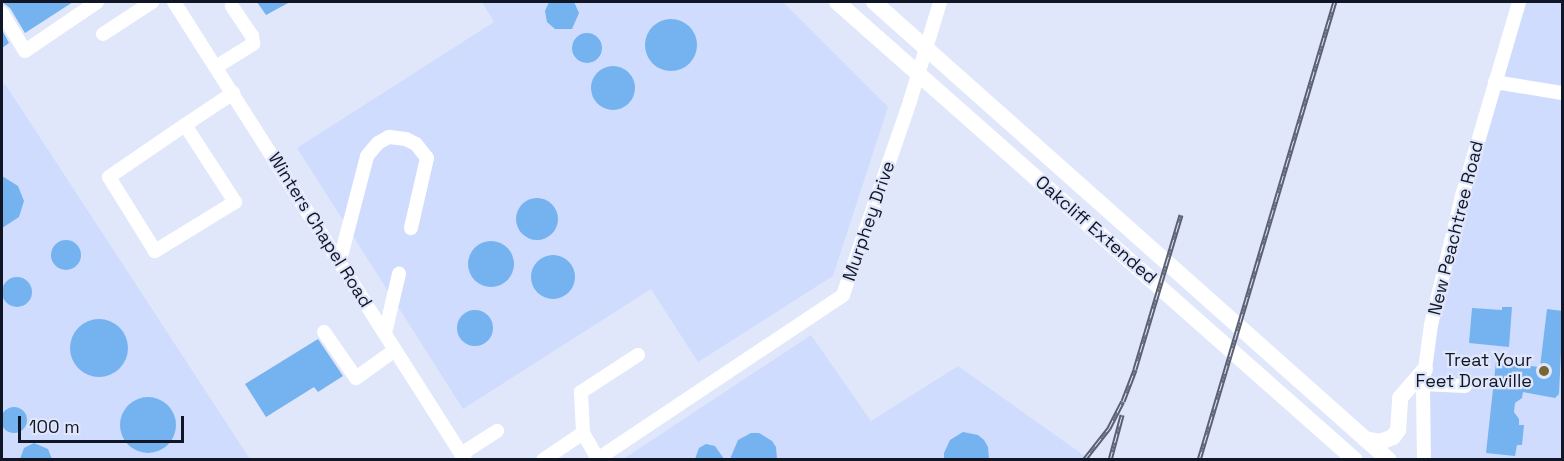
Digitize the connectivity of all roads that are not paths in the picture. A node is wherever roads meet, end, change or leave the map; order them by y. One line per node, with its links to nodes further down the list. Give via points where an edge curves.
1 (97, 2): 9 (street, via 25,51)
2 (152, 2): 10 (street)
3 (174, 2): 11 (street, Winters Chapel Road)
4 (837, 2): 31 (main road, Oakcliff Extended)
5 (940, 2): 30 (street, Murphey Drive, via 843,295)
6 (1519, 2): 12 (street, New Peachtree Road)
7 (232, 6): 11 (street, via 253,44)
8 (880, 7): 27 (main road, Oakcliff Extended)
9 (2, 13)
10 (103, 34)
11 (216, 67): 13 (street, Winters Chapel Road)
12 (1495, 82): 14 (street); 23 (street, New Peachtree Road, via 1462,196 1431,325)
13 (233, 93): 15 (street); 17 (street, Winters Chapel Road)
14 (1563, 93)
15 (185, 125): 15 (street, via 109,177 155,251 235,202)
16 (411, 228): 17 (street, via 427,158 416,144 389,137 367,156)
17 (340, 260): 20 (street, Winters Chapel Road)
18 (399, 274): 20 (street)
19 (324, 332): 21 (street, via 356,378)
20 (385, 333): 21 (street, Winters Chapel Road)
21 (395, 350): 28 (street, Winters Chapel Road)
22 (638, 355): 26 (street, via 581,392)
23 (1424, 377): 24 (street); 27 (main road, via 1400,398 1398,430 1393,437 1380,442); 33 (street, New Peachtree Road)
24 (1465, 386)
25 (497, 431): 28 (street)
26 (583, 433): 29 (street); 30 (street)
27 (1365, 440): 32 (main road, Oakcliff Extended)
28 (463, 457)
29 (543, 459)
30 (597, 459)
31 (1355, 459)
32 (1389, 459)
33 (1424, 459)

